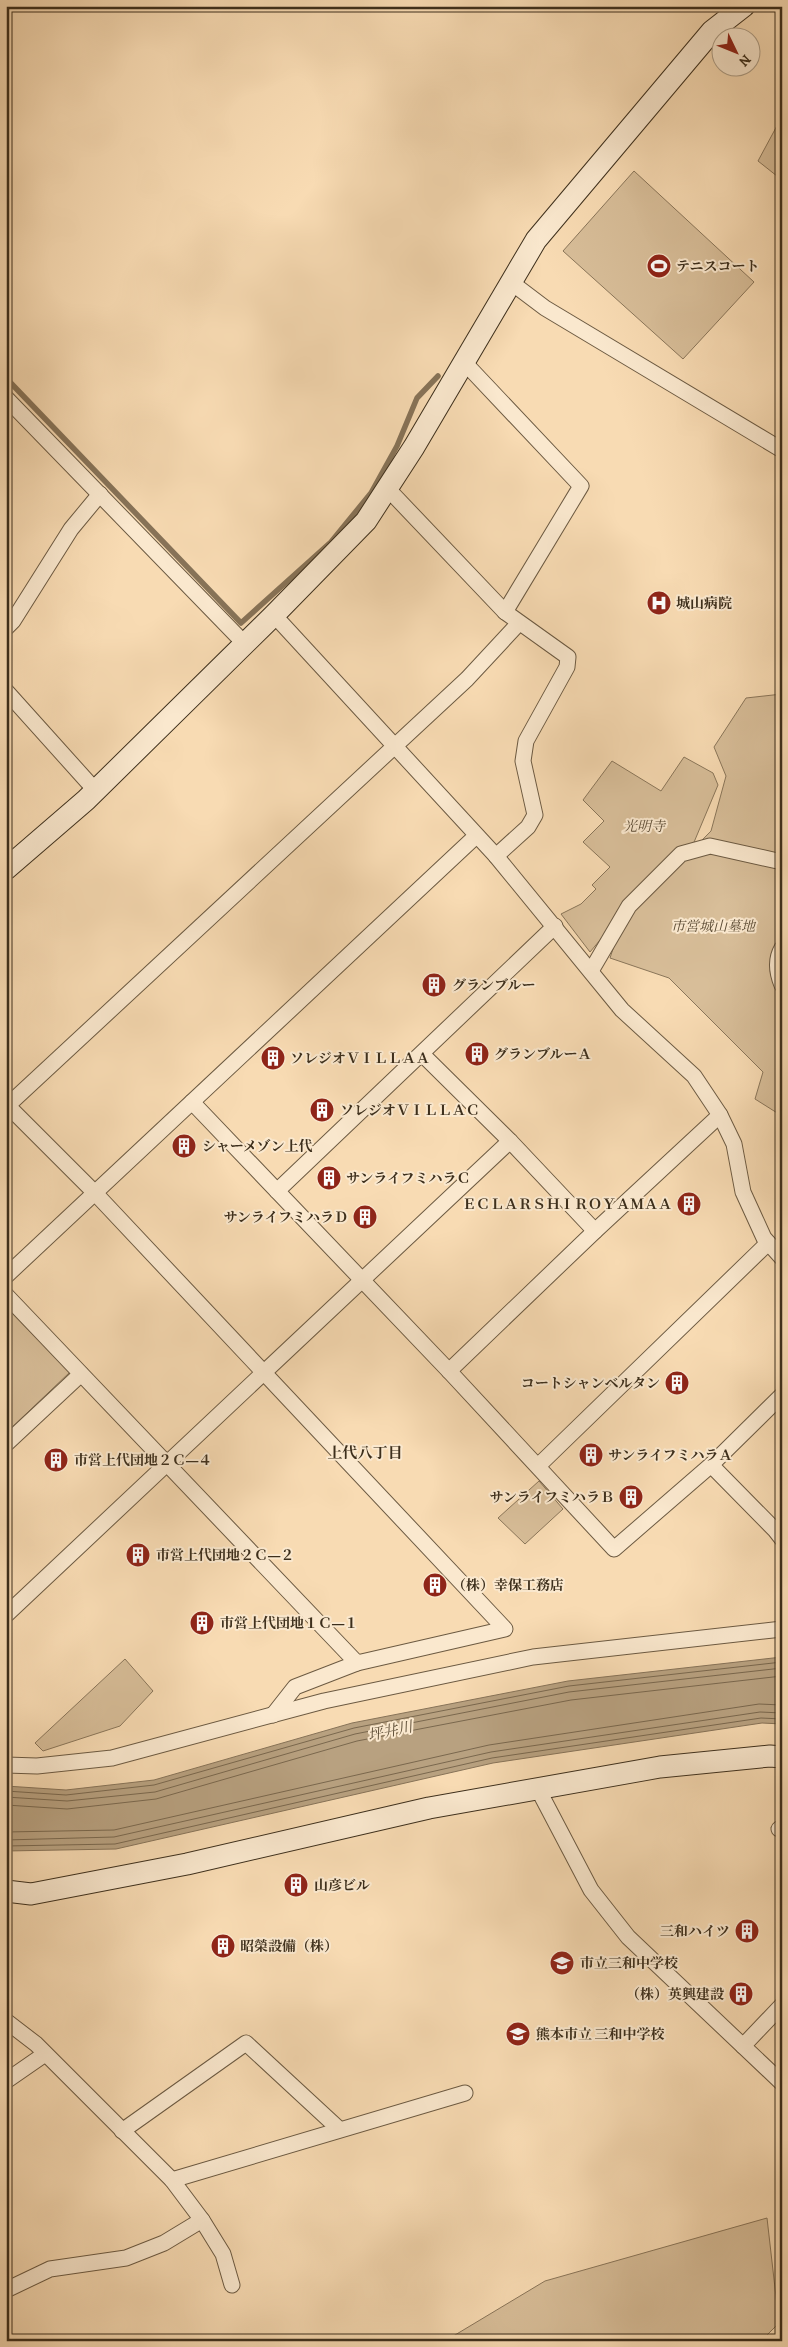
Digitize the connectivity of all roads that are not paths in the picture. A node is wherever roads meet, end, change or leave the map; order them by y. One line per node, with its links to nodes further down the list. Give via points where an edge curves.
1 (744, 6): 2 (street, via 705,38 536,240)
2 (512, 283): 3 (street); 5 (street, via 545,308)
3 (463, 361): 6 (street); 8 (street, via 581,486)
4 (6, 398): 7 (street)
5 (782, 450)
6 (387, 488): 8 (street); 9 (street, via 366,521)
7 (100, 494): 11 (street, via 71,529); 12 (street)
8 (505, 612): 10 (street)
9 (274, 615): 12 (street); 14 (street)
10 (519, 623): 14 (street, via 468,679); 17 (street, via 568,657 567,667 526,741 523,761 535,815 528,826)
11 (6, 628)
12 (244, 643): 15 (street)
13 (6, 691): 15 (street)
14 (394, 747): 16 (street); 26 (street)
15 (95, 790): 19 (street)
16 (476, 836): 17 (street); 25 (street)
17 (496, 856): 20 (street)
18 (782, 862): 22 (street, via 710,846 681,854 629,906)
19 (6, 869)
20 (555, 926): 22 (street); 24 (street)
21 (782, 948): 23 (street, via 777,969)
22 (591, 971): 27 (street, via 622,1010 694,1076)
23 (782, 985)
24 (422, 1054): 28 (street); 29 (street)
25 (192, 1102): 29 (street); 30 (street)
26 (7, 1105): 30 (street)
27 (720, 1115): 31 (street); 32 (street, via 734,1144 743,1192)
28 (510, 1141): 31 (street); 35 (street)
29 (277, 1191): 35 (street)
30 (96, 1193): 34 (street); 38 (street)
31 (595, 1231): 37 (street)
32 (768, 1243): 33 (street); 44 (street)
33 (782, 1258)
34 (6, 1276)
35 (362, 1280): 37 (street); 38 (street)
36 (6, 1296): 39 (street)
37 (449, 1371): 44 (street)
38 (264, 1373): 42 (street); 48 (street, via 505,1629)
39 (81, 1374): 41 (street); 42 (street)
40 (782, 1395): 43 (street)
41 (6, 1444)
42 (167, 1463): 46 (street); 48 (street)
43 (711, 1465): 44 (street, via 614,1549); 45 (street)
44 (538, 1466)
45 (782, 1539)
46 (6, 1615)
47 (782, 1630): 49 (street, via 533,1657)
48 (357, 1663): 49 (street, via 295,1687)
49 (273, 1714): 51 (street, via 112,1758 37,1766)
50 (780, 1760): 52 (street, via 660,1767)
51 (6, 1765)
52 (538, 1788): 53 (street, via 429,1808 187,1864 31,1894); 56 (street, via 591,1890 628,1937)
53 (6, 1892)
54 (782, 2005): 56 (street)
55 (6, 2021): 57 (street)
56 (743, 2046): 59 (street)
57 (46, 2054): 58 (street); 62 (street)
58 (6, 2080)
59 (782, 2083)
60 (465, 2094): 61 (street)
61 (339, 2129): 62 (street, via 246,2043); 63 (street)
62 (122, 2131): 63 (street)
63 (172, 2180): 64 (street)
64 (202, 2220): 65 (street, via 223,2254); 66 (street, via 164,2243 126,2258 50,2269)
65 (232, 2285)
66 (6, 2290)

